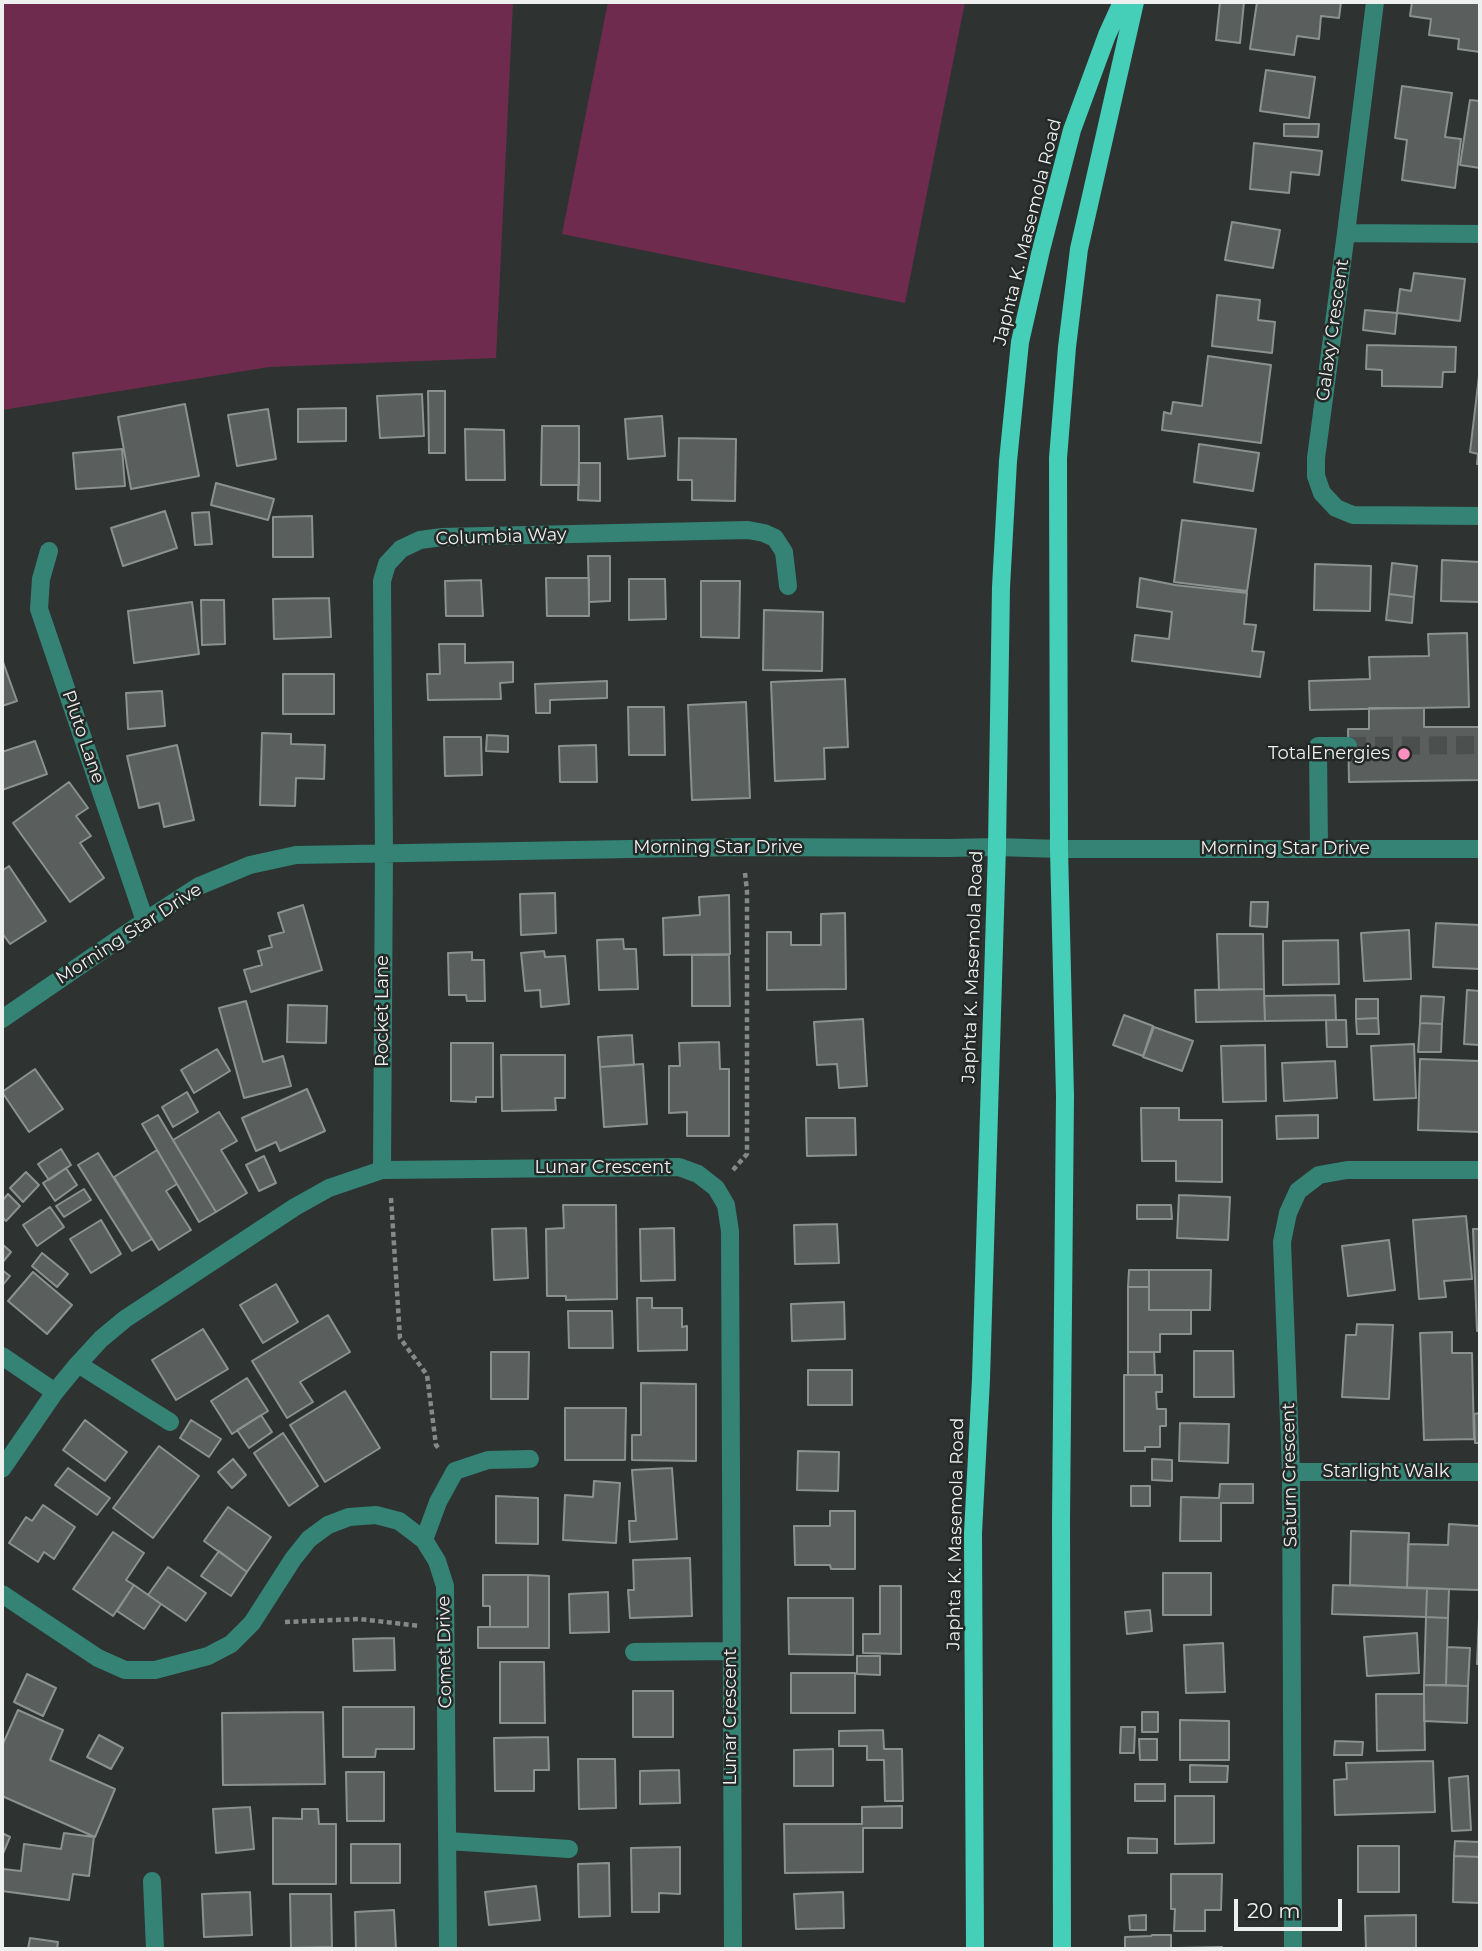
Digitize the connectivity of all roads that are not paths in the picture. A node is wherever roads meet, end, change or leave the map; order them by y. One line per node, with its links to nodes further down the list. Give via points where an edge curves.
1 (1122, 2): 10 (main road, Japhta K. Masemola Road, via 1072,130 1020,342 1001,587)
2 (1135, 2): 11 (main road, via 1079,249 1067,347 1058,458)
3 (1374, 2): 4 (street, Galaxy Crescent)
4 (1346, 233): 5 (street); 6 (street, Galaxy Crescent, via 1316,458 1322,493 1336,508 1353,515)
5 (1480, 234)
6 (1480, 516)
7 (49, 551): 15 (street, Pluto Lane, via 39,608)
8 (788, 586): 14 (street, Columbia Way, via 784,552 775,538 748,530 442,537 401,549 387,564 382,580)
9 (1348, 746): 12 (street, via 1318,746)
10 (997, 847): 11 (street, Morning Star Drive); 14 (street, Morning Star Drive); 37 (main road, Japhta K. Masemola Road, via 973,1533)
11 (1059, 849): 12 (street, Morning Star Drive); 38 (main road, via 1065,1096)
12 (1319, 849): 13 (street, Morning Star Drive)
13 (1480, 849)
14 (384, 853): 15 (street, Morning Star Drive, via 296,855 250,865 199,887); 17 (street, Rocket Lane)
15 (145, 921): 16 (street, Morning Star Drive)
16 (2, 1019)
17 (382, 1170): 20 (street, Lunar Crescent, via 329,1188 295,1207 125,1320); 29 (street, Lunar Crescent, via 679,1167 716,1188 726,1205 730,1231)
18 (1480, 1170): 25 (street, Saturn Crescent, via 1347,1170 1319,1175 1298,1191 1282,1242)
19 (2, 1356): 21 (street)
20 (78, 1364): 21 (street, Lunar Crescent); 22 (street)
21 (55, 1392): 24 (street, Lunar Crescent)
22 (170, 1422)
23 (530, 1460): 27 (street, via 488,1460 455,1471)
24 (2, 1469)
25 (1291, 1472): 26 (street, Starlight Walk); 39 (street, Saturn Crescent)
26 (1480, 1472)
27 (424, 1540): 28 (street, Comet Drive, via 399,1521 376,1516 349,1517 328,1525 309,1539 252,1623 232,1644 208,1657 155,1670 125,1671 98,1658); 31 (street, Comet Drive, via 445,1586)
28 (2, 1594)
29 (731, 1651): 30 (street); 36 (street, Lunar Crescent)
30 (634, 1652)
31 (448, 1841): 32 (street); 35 (street, Comet Drive)
32 (569, 1849)
33 (152, 1881): 34 (street)
34 (155, 1949)
35 (448, 1949)
36 (733, 1949)
37 (975, 1949)
38 (1062, 1949)
39 (1293, 1949)

